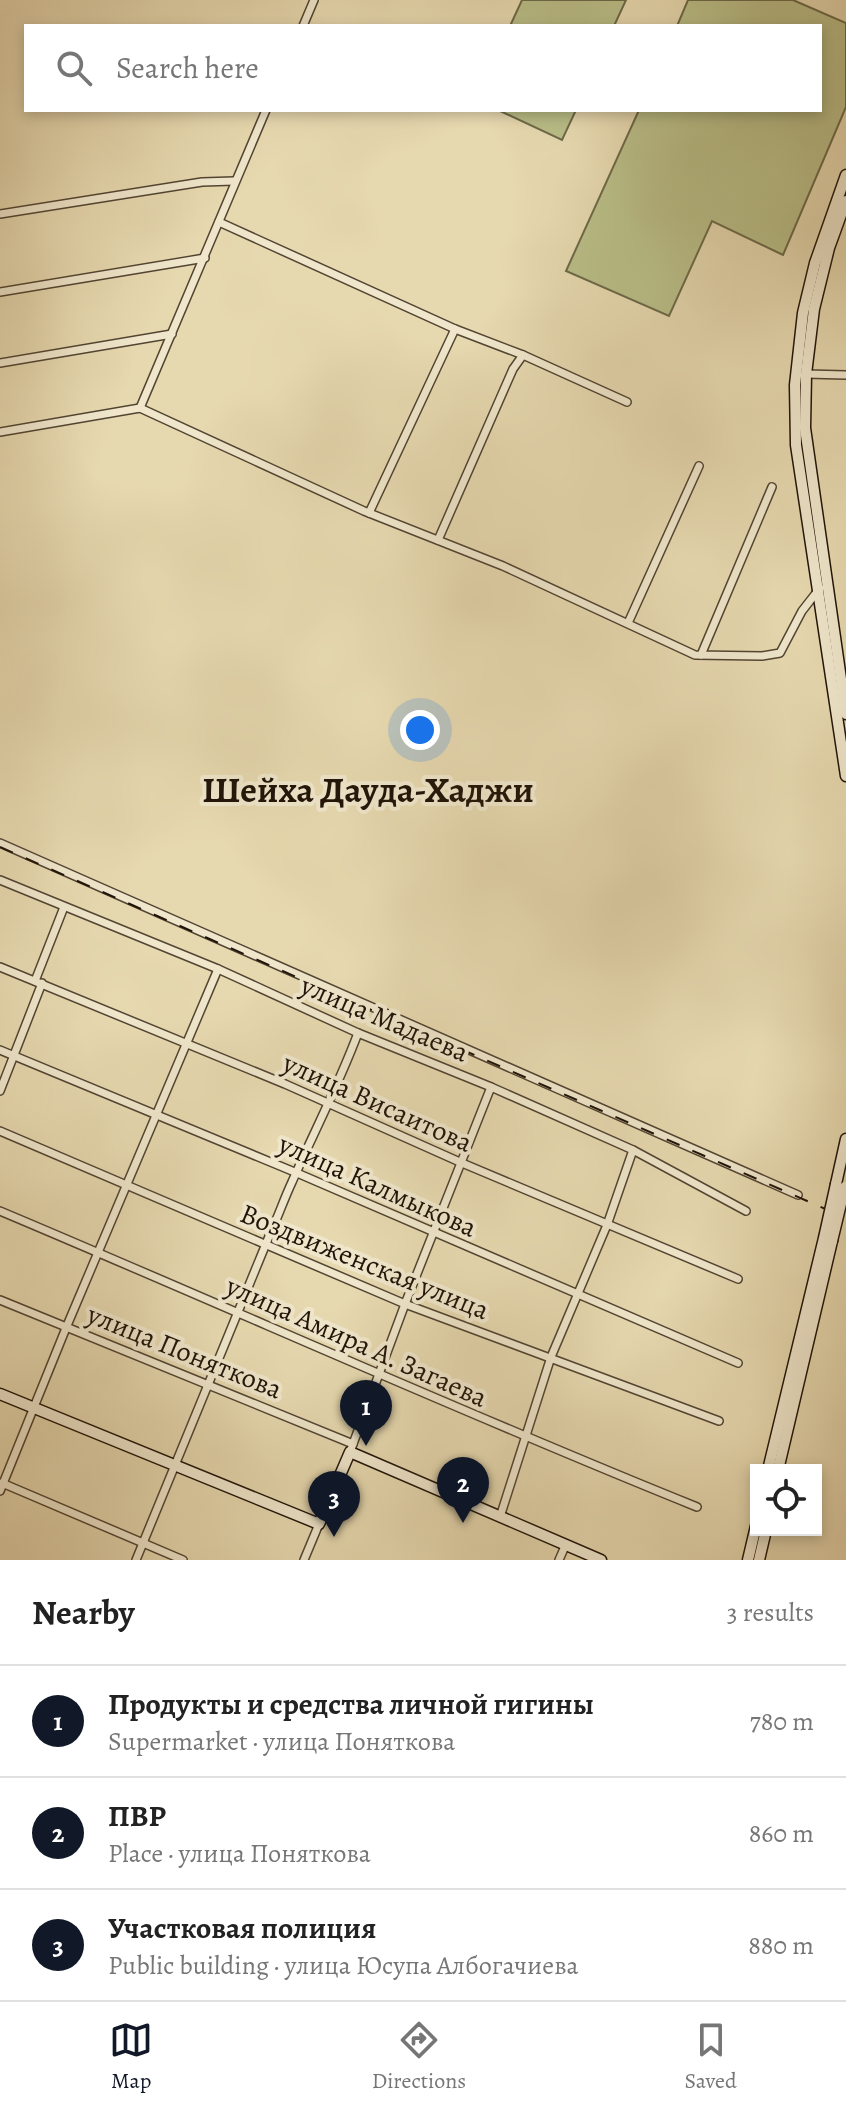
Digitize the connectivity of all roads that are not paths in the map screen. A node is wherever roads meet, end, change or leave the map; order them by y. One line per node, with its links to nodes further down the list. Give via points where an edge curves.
1 (314, 0): 2 (street)
2 (304, 24)
3 (265, 112): 5 (street)
4 (846, 175): 24 (main road, via 815,263 796,374 796,445)
5 (234, 181): 7 (street); 8 (street)
6 (846, 201): 15 (main road, via 820,281)
7 (0, 214)
8 (219, 222): 9 (street); 11 (street)
9 (205, 258): 10 (street); 12 (street)
10 (0, 292)
11 (455, 329): 13 (street); 22 (street)
12 (172, 334): 14 (street); 18 (street)
13 (523, 355): 17 (street); 23 (street)
14 (0, 363)
15 (806, 374): 16 (street); 24 (main road, via 807,453)
16 (846, 375)
17 (627, 402)
18 (140, 408): 19 (street); 22 (street)
19 (0, 432)
20 (699, 466): 25 (street)
21 (772, 487): 26 (street)
22 (369, 513): 23 (street)
23 (438, 540): 25 (street)
24 (821, 588): 26 (street, via 780,653); 27 (main road); 28 (main road)
25 (628, 623): 26 (street)
26 (701, 655)
27 (846, 714)
28 (846, 776)
29 (0, 843): 50 (street)
30 (0, 880): 31 (street, улица Мадаева)
31 (64, 907): 33 (street, улица Мадаева); 34 (street)
32 (0, 967): 34 (street, улица Висаитова)
33 (218, 969): 35 (street, улица Мадаева); 36 (street)
34 (38, 982): 36 (street, улица Висаитова); 38 (street)
35 (358, 1033): 39 (street, улица Мадаева); 41 (street)
36 (187, 1045): 41 (street, улица Висаитова); 42 (street)
37 (0, 1050): 38 (street, улица Калмыкова)
38 (14, 1056): 40 (street); 42 (street, улица Калмыкова)
39 (491, 1087): 45 (street, улица Мадаева); 46 (street)
40 (0, 1091)
41 (329, 1104): 46 (street, улица Висаитова); 47 (street)
42 (158, 1115): 47 (street, улица Калмыкова); 49 (street)
43 (0, 1131): 49 (street, Воздвиженская улица)
44 (846, 1139): 48 (main road)
45 (633, 1150): 52 (street, улица Мадаева); 53 (street)
46 (462, 1163): 53 (street, улица Висаитова); 54 (street)
47 (297, 1173): 54 (street, улица Калмыкова); 56 (street)
48 (842, 1184): 55 (main road, bridge)
49 (128, 1187): 56 (street, Воздвиженская улица); 57 (street)
50 (798, 1195)
51 (0, 1211): 57 (street, улица Амира А. Загаева)
52 (746, 1211)
53 (607, 1225): 58 (street, улица Висаитова); 59 (street)
54 (434, 1234): 59 (street, улица Калмыкова); 61 (street)
55 (828, 1240): 73 (main road); 74 (main road)
56 (266, 1247): 61 (street, Воздвиженская улица); 62 (street)
57 (98, 1252): 62 (street, улица Амира А. Загаева); 63 (street)
58 (738, 1279)
59 (577, 1296): 64 (street); 65 (street, улица Калмыкова)
60 (0, 1300): 63 (street, улица Поняткова)
61 (405, 1304): 64 (street, Воздвиженская улица); 66 (street)
62 (239, 1312): 66 (street, улица Амира А. Загаева); 67 (street)
63 (66, 1328): 67 (street, улица Поняткова); 69 (street)
64 (551, 1357): 70 (street, Воздвиженская улица); 71 (street)
65 (738, 1363)
66 (379, 1376): 71 (street, улица Амира А. Загаева); 72 (street)
67 (207, 1386): 72 (street, улица Поняткова); 75 (street)
68 (0, 1394): 69 (main road)
69 (33, 1408): 75 (main road); 76 (street)
70 (719, 1421)
71 (525, 1438): 77 (street, улица Амира А. Загаева); 78 (street)
72 (352, 1448): 78 (main road, улица Поняткова); 79 (main road)
73 (770, 1464)
74 (779, 1464)
75 (176, 1466): 79 (main road); 82 (street)
76 (1, 1486): 82 (street)
77 (697, 1507)
78 (500, 1517): 83 (main road, улица Поняткова)
79 (319, 1524): 86 (street)
80 (754, 1536): 89 (main road)
81 (765, 1536): 90 (main road)
82 (143, 1542): 84 (street); 85 (street)
83 (566, 1544): 87 (street); 88 (main road, улица Поняткова)
84 (136, 1560)
85 (183, 1560)
86 (304, 1560)
87 (559, 1560)
88 (601, 1560)
89 (748, 1560)
90 (759, 1560)

